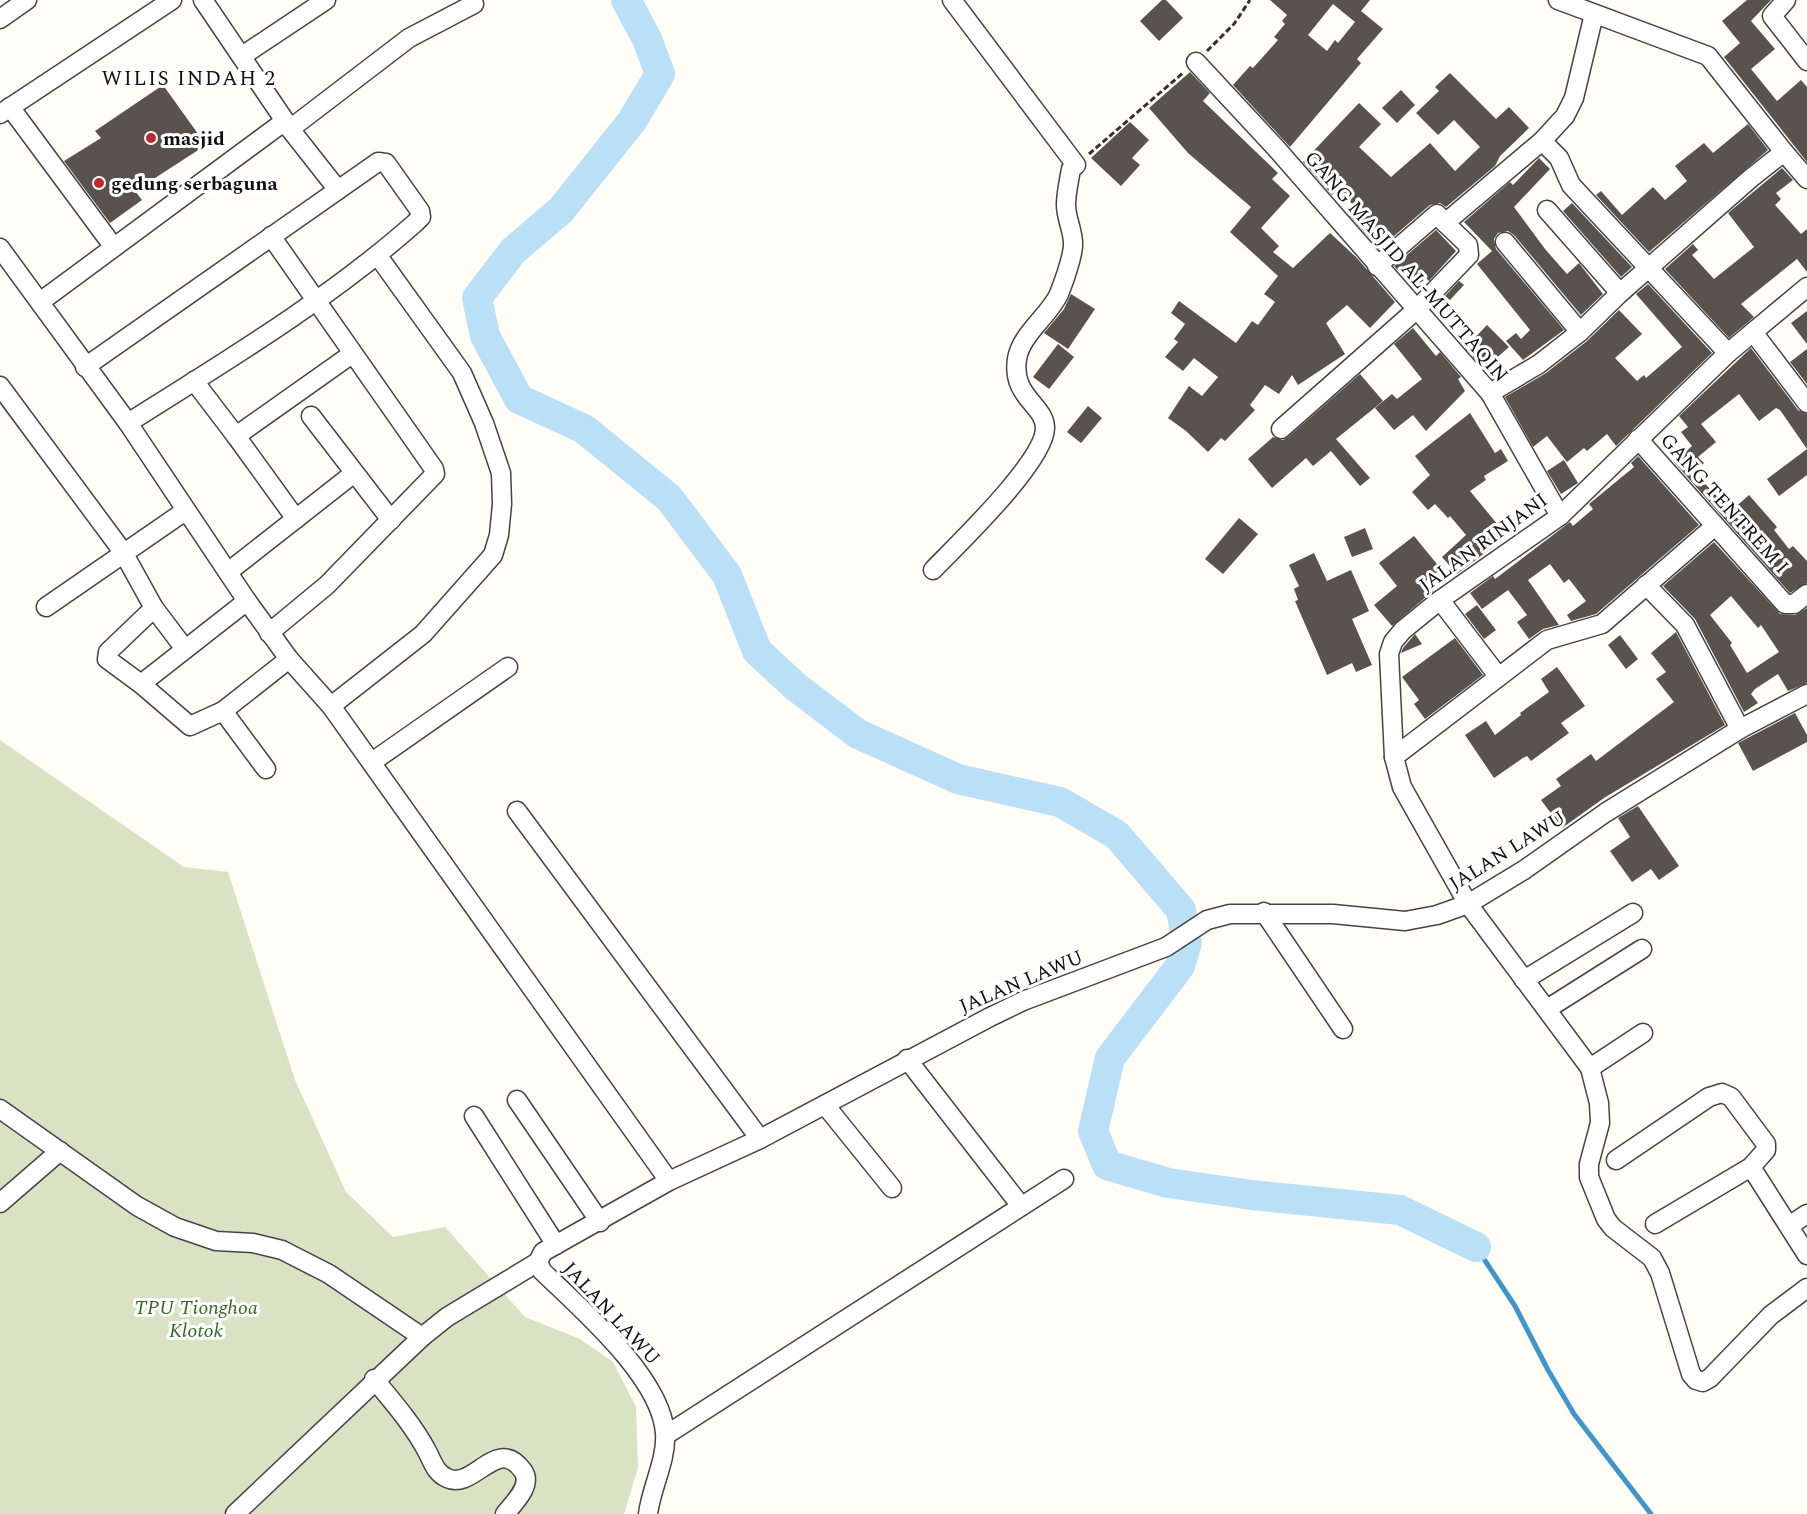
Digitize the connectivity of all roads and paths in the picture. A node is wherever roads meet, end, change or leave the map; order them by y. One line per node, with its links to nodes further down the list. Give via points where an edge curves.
1 (172, 0): 15 (street)
2 (203, 0): 12 (street)
3 (326, 0): 12 (street)
4 (952, 0): 19 (street)
5 (1250, 0): 14 (path, via 1234,24)
6 (1558, 0): 10 (street)
7 (1786, 0): 13 (street, via 1772,16)
8 (24, 1): 11 (street)
9 (476, 1): 16 (street, via 409,38)
10 (1594, 14): 17 (street, via 1574,98 1565,116); 18 (street, via 1708,56)
11 (0, 19)
12 (242, 56): 16 (street)
13 (1807, 61)
14 (1196, 62): 19 (path); 29 (street, GANG MASJID AL-MUTTAQIN)
15 (5, 110): 26 (street)
16 (287, 125): 21 (street); 26 (street)
17 (1542, 141): 23 (street); 30 (street, via 1559,158 1571,185)
18 (1784, 152): 20 (street); 30 (street)
19 (1076, 165): 57 (street, via 1071,169 1066,206 1073,246 1058,295 1017,358 1023,395 1039,411 1045,427 1038,448 996,504)
20 (1807, 179)
21 (338, 190): 24 (street); 28 (street, via 378,162 386,163 420,211 421,217)
22 (1547, 210): 32 (street)
23 (1445, 223): 29 (street, via 1437,214); 35 (street, via 1468,245 1469,255)
24 (271, 236): 33 (street); 40 (street)
25 (1505, 242): 36 (street)
26 (113, 246): 34 (street)
27 (0, 248): 34 (street)
28 (378, 256): 33 (street); 72 (street, via 462,373 484,423 501,473 499,535 493,555 423,634)
29 (1377, 266): 35 (street, GANG MASJID AL-MUTTAQIN)
30 (1649, 268): 32 (street); 38 (street)
31 (1807, 287): 37 (street, JALAN RINJANI)
32 (1620, 293): 36 (street)
33 (315, 301): 39 (street); 41 (street)
34 (40, 302): 40 (street)
35 (1416, 310): 43 (street, GANG MASJID AL-MUTTAQIN); 47 (street)
36 (1580, 332): 43 (street, via 1539,364)
37 (1753, 332): 38 (street, JALAN RINJANI); 44 (street)
38 (1728, 353): 49 (street, JALAN RINJANI)
39 (352, 354): 48 (street); 54 (street, via 434,469 433,480)
40 (85, 367): 46 (street)
41 (194, 381): 46 (street); 48 (street)
42 (0, 386): 56 (street)
43 (1490, 393): 52 (street, GANG MASJID AL-MUTTAQIN)
44 (1807, 403)
45 (311, 416): 50 (street)
46 (128, 423): 51 (street)
47 (1281, 429)
48 (236, 436): 53 (street)
49 (1638, 439): 52 (street, JALAN RINJANI); 55 (street, GANG TENTREM I)
50 (353, 474): 53 (street); 54 (street)
51 (185, 511): 56 (street); 58 (street)
52 (1560, 516): 61 (street, JALAN RINJANI)
53 (296, 519): 58 (street)
54 (391, 520): 65 (street, via 327,585)
55 (1715, 526): 59 (street); 60 (street, GANG TENTREM I, via 1785,604 1794,604)
56 (123, 552): 63 (street); 64 (street)
57 (933, 570)
58 (228, 572): 62 (street)
59 (1646, 585): 69 (street, via 1602,624 1547,640); 74 (street, via 1685,625)
60 (1807, 594)
61 (1440, 600): 69 (street); 75 (street, JALAN RINJANI, via 1403,630 1389,654)
62 (246, 601): 65 (street); 66 (street)
63 (46, 607)
64 (154, 608): 66 (street); 70 (street, via 106,656)
65 (269, 633): 67 (street)
66 (185, 649): 70 (street)
67 (289, 659): 72 (street); 73 (street)
68 (508, 667): 76 (street)
69 (1498, 676): 75 (street)
70 (141, 684): 73 (street, via 190,726)
71 (1807, 694): 74 (street, JALAN LAWU)
72 (331, 705): 76 (street)
73 (223, 711): 77 (street)
74 (1740, 729): 79 (street, JALAN LAWU)
75 (1394, 756): 79 (street, JALAN RINJANI, via 1402,787)
76 (372, 762): 98 (street)
77 (266, 769)
78 (517, 811): 93 (street)
79 (1468, 904): 80 (street, JALAN LAWU, via 1405,921); 83 (street, JALAN RINJANI)
80 (1264, 912): 85 (street); 87 (street, JALAN LAWU, via 1207,920 1166,947 1023,1001)
81 (1633, 914): 83 (street)
82 (1642, 949): 84 (street)
83 (1524, 980): 84 (street, JALAN RINJANI)
84 (1547, 1010): 88 (street, JALAN RINJANI)
85 (1343, 1029)
86 (1643, 1033): 88 (street)
87 (907, 1059): 90 (street, JALAN LAWU); 101 (street)
88 (1590, 1068): 109 (street, via 1600,1123 1588,1164 1589,1177 1606,1219 1652,1258 1660,1273 1696,1380 1710,1378 1771,1316)
89 (517, 1100): 103 (street)
90 (825, 1105): 93 (street, JALAN LAWU); 99 (street)
91 (0, 1109): 94 (street)
92 (474, 1116): 106 (street)
93 (760, 1139): 98 (street, JALAN LAWU)
94 (60, 1151): 100 (street); 110 (street, via 137,1206 175,1227 216,1241 253,1243 282,1250 329,1274)
95 (1616, 1160): 96 (street, via 1709,1097 1722,1093 1731,1097 1766,1144 1766,1150)
96 (1751, 1167): 104 (street); 105 (street)
97 (1064, 1179): 101 (street)
98 (669, 1181): 103 (street, JALAN LAWU)
99 (892, 1188)
100 (0, 1203)
101 (1021, 1206): 112 (street)
102 (1807, 1214): 105 (street)
103 (600, 1222): 106 (street, JALAN LAWU)
104 (1655, 1224)
105 (1789, 1226): 107 (street)
106 (556, 1245): 108 (street, JALAN LAWU, via 543,1252)
107 (1807, 1255)
108 (538, 1262): 110 (street, via 447,1317); 112 (street, JALAN LAWU, via 650,1388)
109 (1807, 1288)
110 (422, 1337): 111 (street)
111 (374, 1379): 113 (street); 114 (street, via 418,1435 439,1473 448,1479 458,1481 504,1458 517,1463 525,1474 525,1486)
112 (666, 1434): 115 (street, JALAN LAWU)
113 (235, 1514)
114 (505, 1514)
115 (648, 1514)

